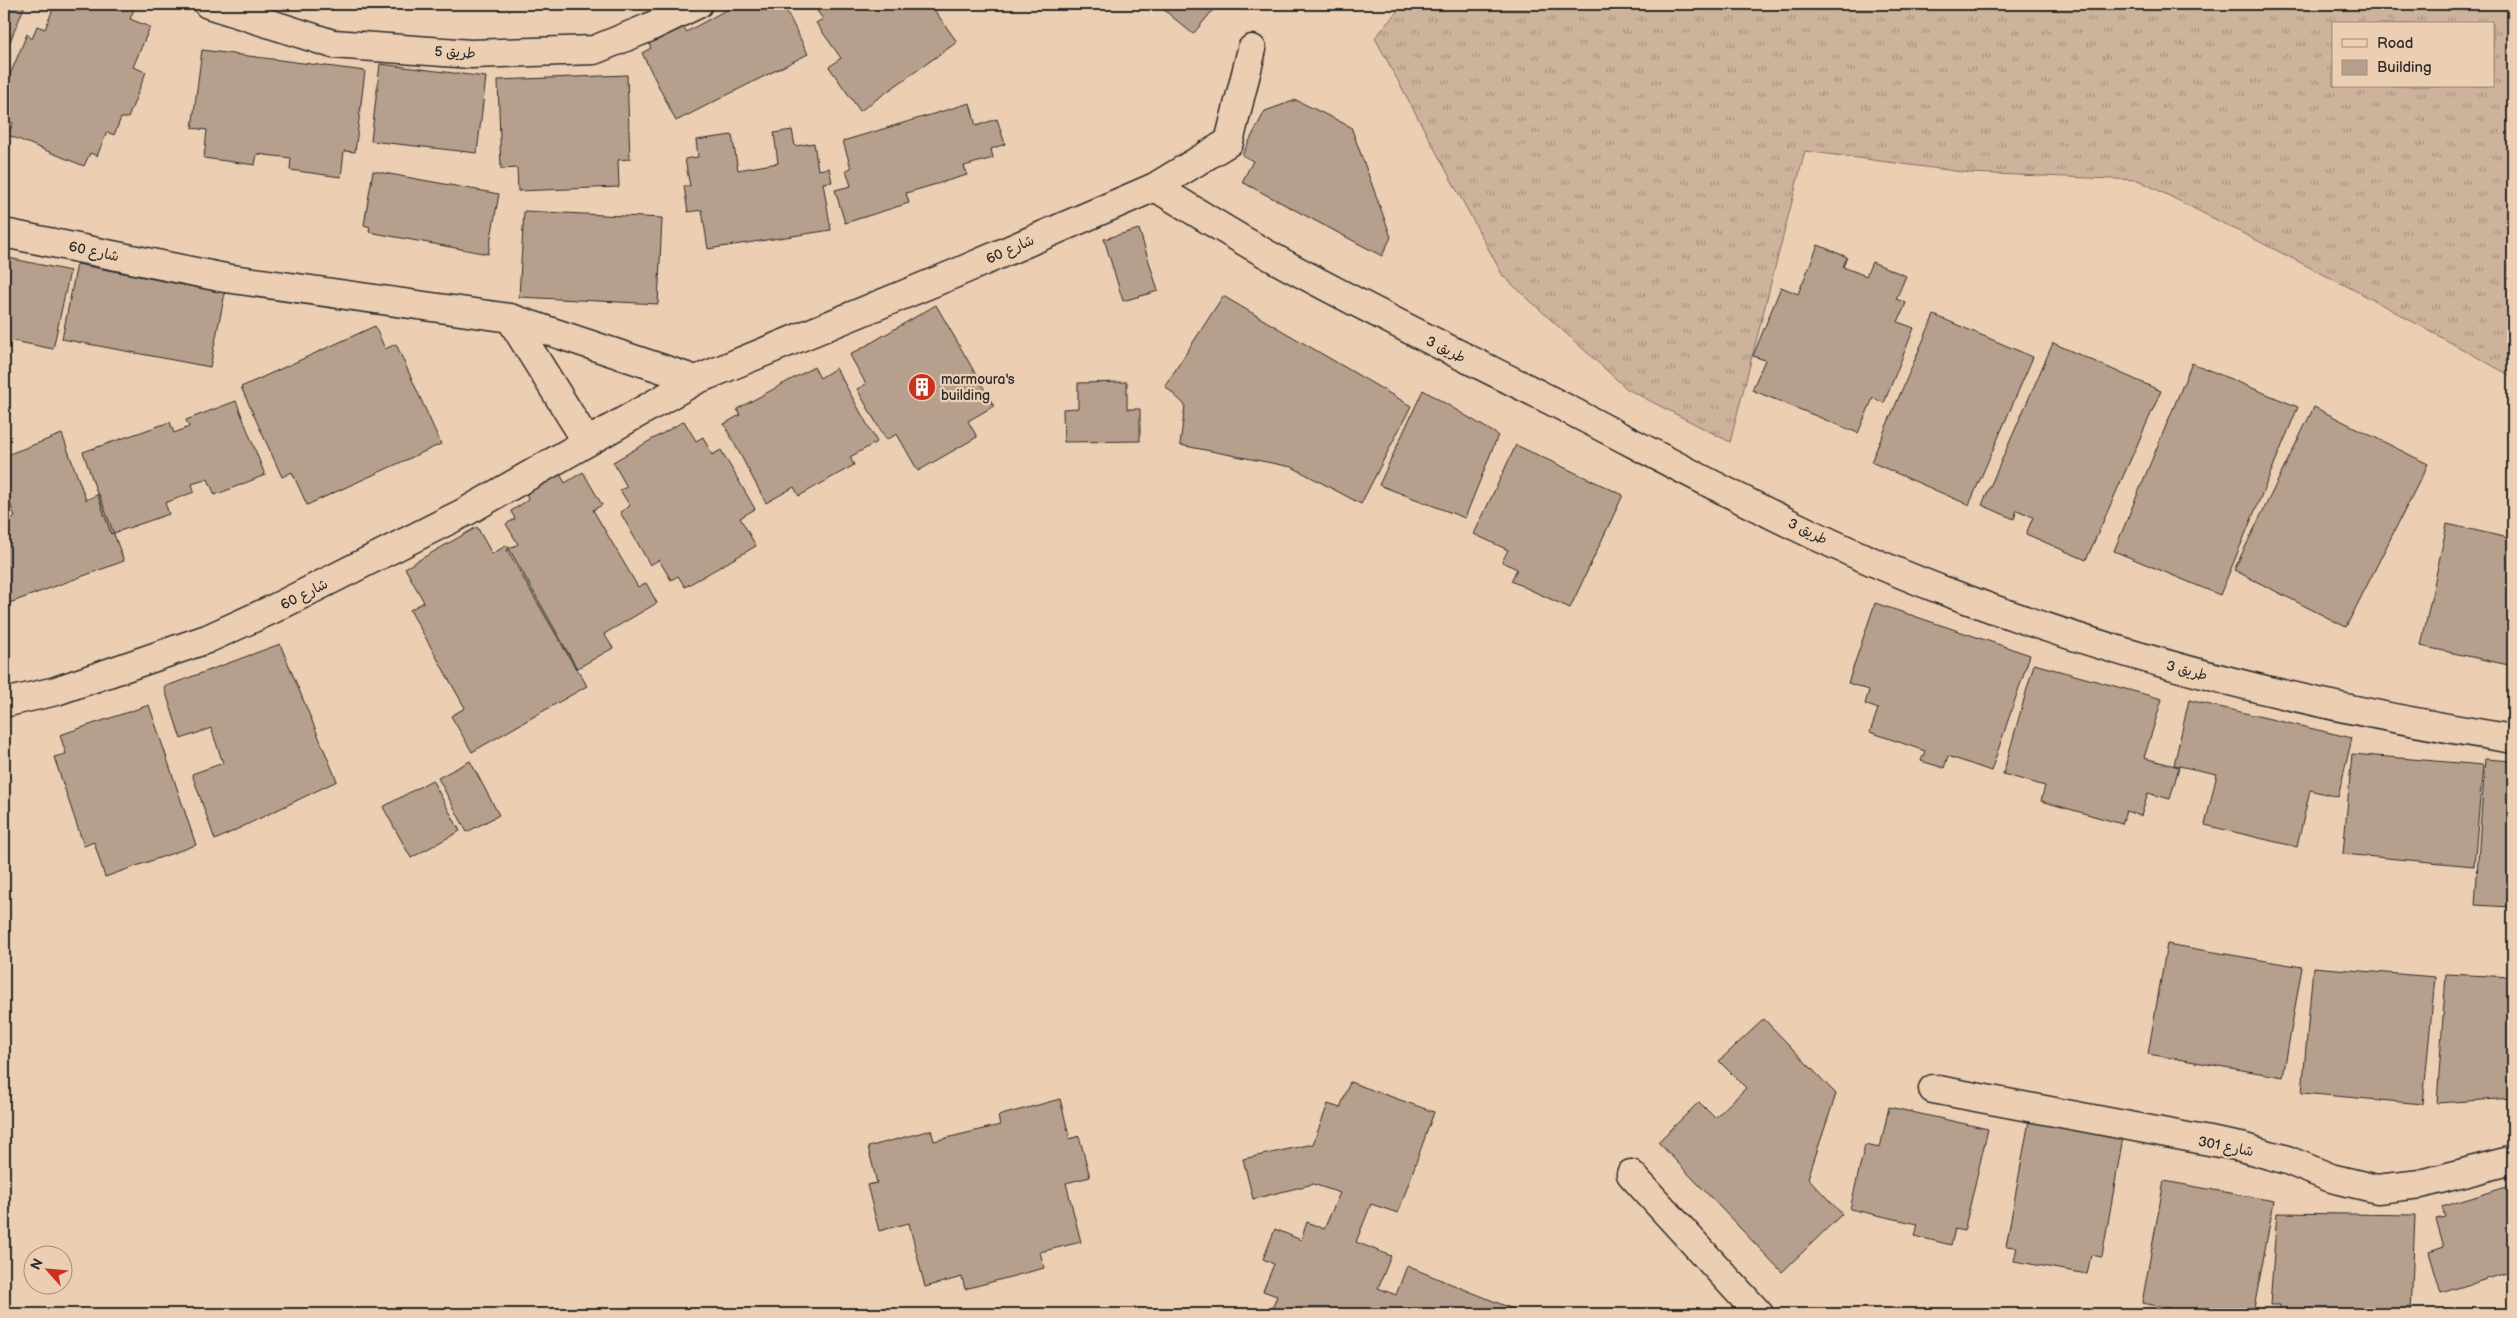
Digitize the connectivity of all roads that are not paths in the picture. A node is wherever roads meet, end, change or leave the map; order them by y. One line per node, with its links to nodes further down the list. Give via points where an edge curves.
1 (208, 4): 2 (street, طريق 5, via 333,44 471,54 594,50)
2 (698, 4)
3 (1252, 49): 4 (street, شارع 60, via 1229,142)
4 (1155, 187): 7 (street, شارع 60); 10 (street, طريق 3, via 1267,254 1420,335 1836,545 1946,592 2073,636 2186,670 2387,717)
5 (4, 233): 6 (street, شارع 60, via 225,278)
6 (510, 318): 7 (street, شارع 60); 8 (street)
7 (696, 380): 8 (street, شارع 60)
8 (587, 442): 9 (street, شارع 60, via 466,511 208,639 65,688)
9 (4, 703)
10 (2513, 739)
11 (1933, 1089): 12 (street, شارع 301, via 2241,1147 2377,1190 2420,1184)
12 (2513, 1160)
13 (1631, 1174): 14 (street)
14 (1759, 1314)

